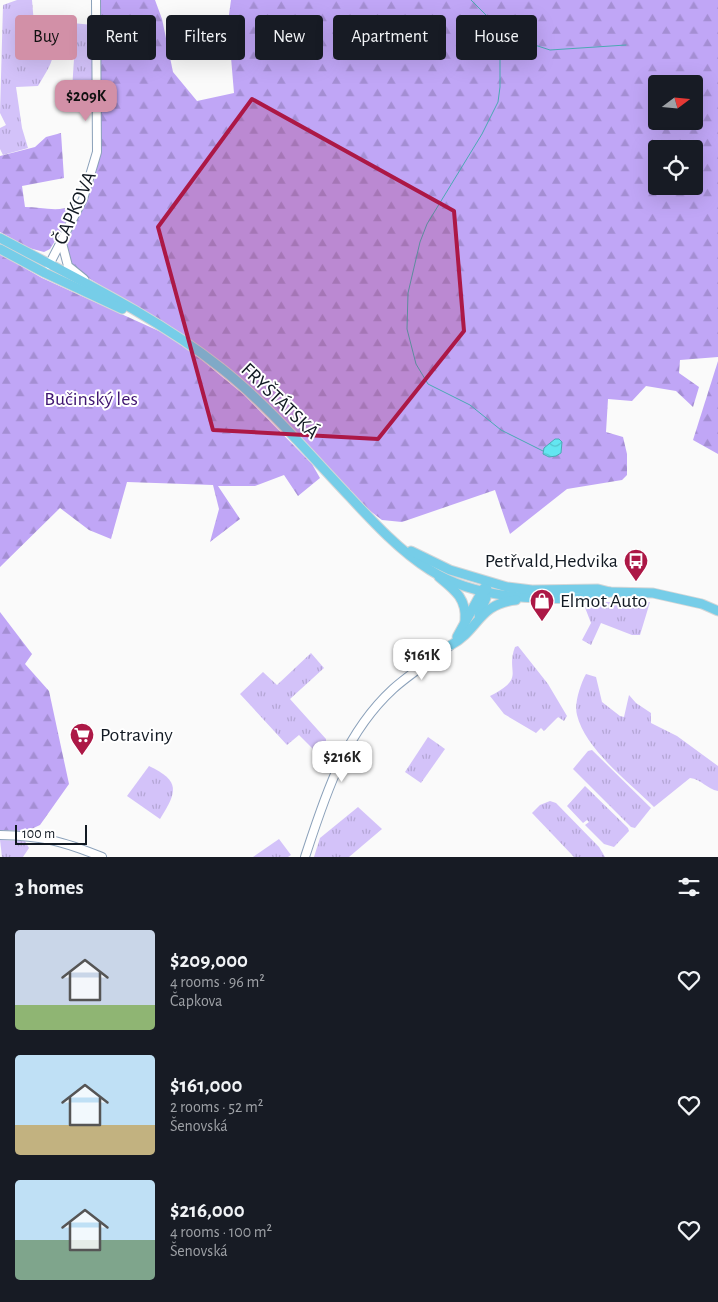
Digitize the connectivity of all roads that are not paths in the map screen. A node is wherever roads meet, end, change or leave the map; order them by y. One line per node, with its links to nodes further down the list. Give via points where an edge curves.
1 (96, 0): 3 (street, ČAPKOVA, via 97,152 83,199)
2 (0, 238): 6 (main road, FRYŠTÁTSKÁ)
3 (62, 243): 6 (street, ČAPKOVA); 8 (street, via 68,266)
4 (0, 249): 5 (main road, FRYŠTÁTSKÁ)
5 (26, 263): 6 (street, ČAPKOVA); 7 (main road, FRYŠTÁTSKÁ)
6 (49, 265): 7 (street, ČAPKOVA); 8 (main road, FRYŠTÁTSKÁ)
7 (57, 279): 9 (main road, FRYŠTÁTSKÁ)
8 (95, 288): 9 (main road, FRYŠTÁTSKÁ)
9 (163, 328): 10 (main road, FRYŠTÁTSKÁ, via 222,369)
10 (398, 544): 11 (main road); 12 (main road)
11 (431, 571): 14 (main road); 19 (main road, via 462,598)
12 (478, 580): 13 (main road); 14 (main road)
13 (507, 587): 14 (main road); 15 (main road)
14 (485, 591): 16 (main road); 18 (main road, via 485,601); 19 (main road)
15 (610, 592): 16 (main road, via 598,596); 17 (main road, via 659,594)
16 (526, 598): 18 (main road, via 496,604)
17 (718, 611)
18 (475, 622): 20 (main road)
19 (464, 624): 20 (main road)
20 (451, 645): 23 (street, via 392,690 357,732 337,767)
21 (0, 835): 22 (street, via 37,836 66,842)
22 (102, 857)
23 (305, 857)

